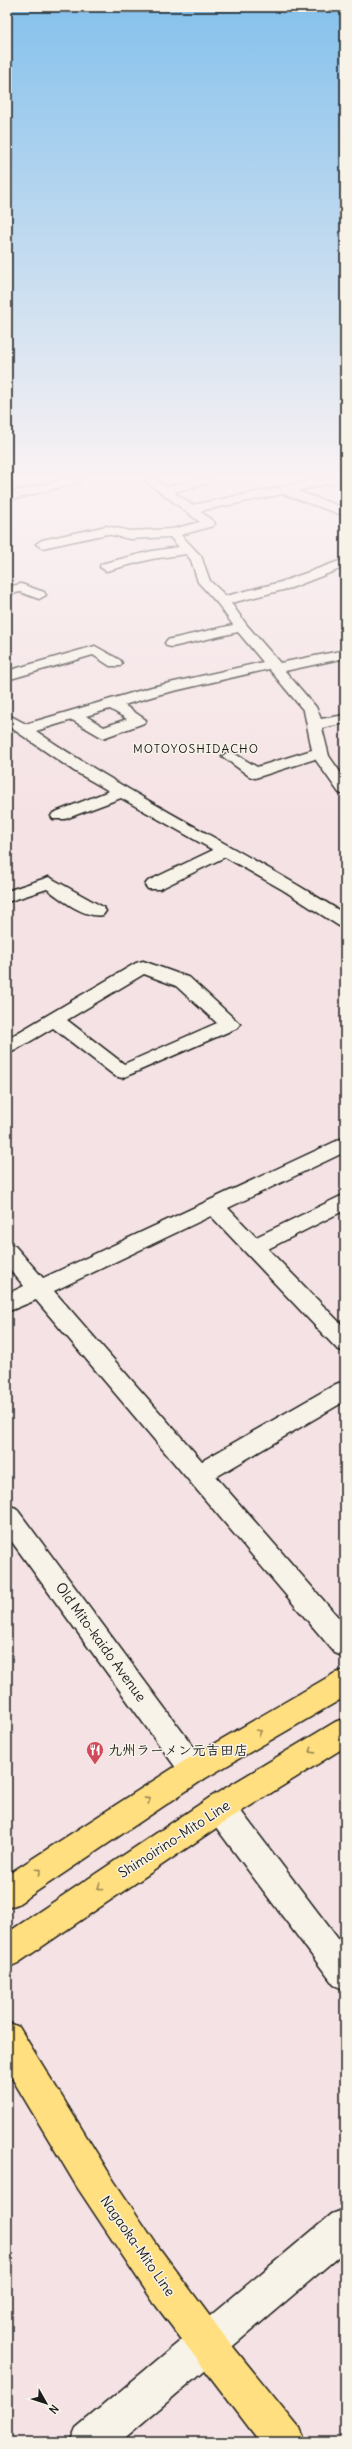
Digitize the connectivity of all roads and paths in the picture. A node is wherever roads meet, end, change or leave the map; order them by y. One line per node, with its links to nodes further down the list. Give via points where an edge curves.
1 (216, 594): 3 (street)
2 (249, 594): 3 (street)
3 (223, 601): 4 (street)
4 (241, 627): 5 (street); 8 (street)
5 (172, 643)
6 (345, 654): 8 (street)
7 (115, 663): 9 (street, via 95,650)
8 (275, 666): 10 (street, via 157,690); 14 (street, via 311,710)
9 (7, 676)
10 (111, 703): 11 (street); 11 (street, via 139,720 103,733)
11 (74, 715): 15 (street)
12 (7, 718): 15 (street)
13 (345, 719): 14 (street)
14 (315, 725): 16 (street)
15 (24, 730): 19 (street, via 80,768)
16 (320, 752): 17 (street, via 255,773); 18 (street)
17 (230, 756)
18 (345, 790)
19 (123, 791): 20 (street); 21 (street)
20 (59, 816)
21 (226, 850): 22 (street); 25 (street)
22 (154, 885)
23 (7, 897): 24 (street, via 49,882 71,898)
24 (97, 911)
25 (345, 922)
26 (54, 1019): 26 (street, via 143,967 183,982 230,1024 122,1072); 27 (street)
27 (7, 1046)
28 (345, 1144): 30 (street)
29 (345, 1201): 31 (street)
30 (214, 1206): 31 (street); 33 (street)
31 (254, 1247): 35 (street)
32 (7, 1251): 33 (street)
33 (39, 1289): 34 (street); 37 (street)
34 (7, 1304)
35 (345, 1343)
36 (345, 1390): 37 (street)
37 (198, 1475): 39 (street)
38 (7, 1515): 42 (street, Old Mito-kaido Avenue)
39 (345, 1645)
40 (345, 1682): 42 (main road, one-way to 40)
41 (345, 1731): 43 (main road, Shimoirino-Mito Line, one-way to 43)
42 (194, 1770): 44 (main road, one-way to 42)
43 (220, 1808): 45 (main road, Shimoirino-Mito Line, one-way to 45); 46 (street)
44 (7, 1893)
45 (7, 1952)
46 (345, 1974)
47 (7, 2039): 49 (main road, Nagaoka-Mito Line, via 101,2194)
48 (345, 2227): 49 (street)
49 (207, 2344): 50 (street); 51 (main road, Nagaoka-Mito Line)
50 (90, 2442)
51 (285, 2442)

